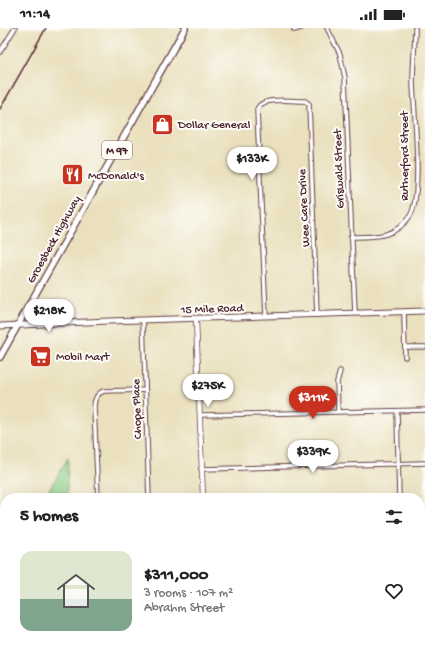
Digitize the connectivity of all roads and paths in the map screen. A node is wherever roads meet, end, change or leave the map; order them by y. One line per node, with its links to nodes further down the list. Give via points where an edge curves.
1 (15, 28): 7 (street)
2 (185, 28): 17 (main road, Groesbeck Highway / M 97)
3 (301, 28): 6 (street)
4 (327, 28): 8 (street, Griswald Street, via 340,54 344,70)
5 (414, 28): 8 (street, Rutherford Street, via 415,204 407,220 392,233 379,236)
6 (294, 30)
7 (0, 52)
8 (351, 236): 11 (street, Griswald Street)
9 (425, 311): 10 (main road, 15 Mile Road)
10 (404, 312): 11 (main road, 15 Mile Road); 18 (street)
11 (355, 313): 12 (main road, 15 Mile Road)
12 (317, 315): 13 (main road, 15 Mile Road); 13 (street, Wee Care Drive, via 308,104 305,101 265,101 257,110)
13 (266, 316): 14 (main road, 15 Mile Road)
14 (196, 319): 15 (main road, 15 Mile Road); 27 (street)
15 (143, 320): 17 (main road, 15 Mile Road); 23 (street, Chope Place)
16 (0, 326): 17 (main road, 15 Mile Road)
17 (17, 326): 21 (main road, Groesbeck Highway / M 97)
18 (405, 347): 19 (street); 20 (street)
19 (425, 347)
20 (405, 356)
21 (0, 357)
22 (340, 371): 26 (street, via 337,382)
23 (145, 390): 31 (street, via 104,391 95,399); 32 (street, Chope Place)
24 (425, 410): 25 (street)
25 (396, 411): 26 (street); 29 (street)
26 (338, 412): 27 (street)
27 (200, 415): 30 (street)
28 (425, 463): 29 (street)
29 (398, 464): 30 (street); 34 (street)
30 (201, 469): 33 (street)
31 (98, 493)
32 (150, 493)
33 (203, 493)
34 (399, 493)

